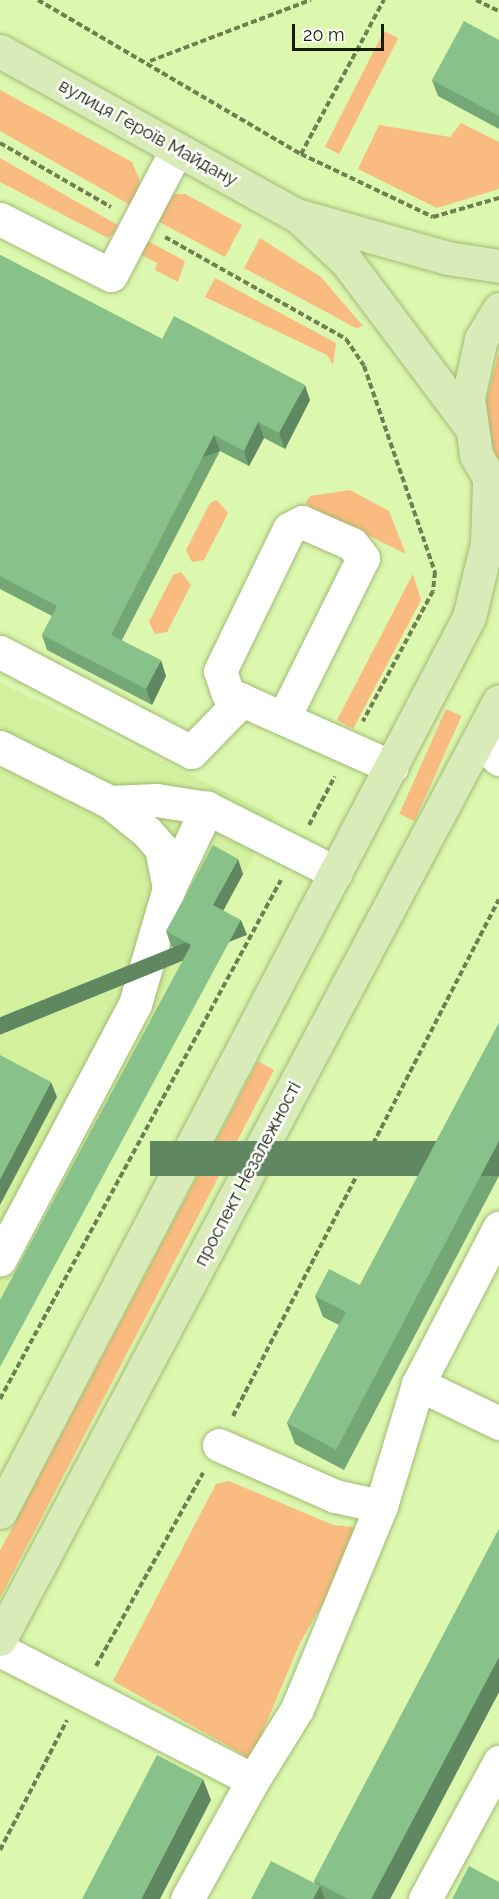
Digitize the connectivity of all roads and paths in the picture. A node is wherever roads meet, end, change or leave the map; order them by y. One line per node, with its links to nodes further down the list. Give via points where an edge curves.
1 (38, 0): 7 (path)
2 (311, 0): 7 (path)
3 (384, 0): 10 (path)
4 (476, 0): 5 (path)
5 (499, 11)
6 (0, 51): 9 (main road, вулиця Героїв Майдану)
7 (150, 61): 10 (path)
8 (0, 143): 14 (path)
9 (177, 149): 12 (main road, вулиця Героїв Майдану); 14 (lane)
10 (301, 154): 11 (path, via 433,217)
11 (499, 198)
12 (296, 215): 15 (main road, via 448,258); 17 (main road, via 347,262)
13 (0, 219): 14 (lane, via 111,274)
14 (139, 222): 24 (path, via 346,339 364,366 435,572 433,591)
15 (499, 266)
16 (499, 309): 17 (main road, via 472,367)
17 (470, 426): 18 (main road)
18 (494, 489): 26 (main road, via 479,588 440,677)
19 (0, 652): 20 (lane, via 191,752)
20 (243, 700): 22 (lane); 22 (lane, via 228,694 220,671 289,529 302,522 352,544 363,558)
21 (497, 704): 25 (main road, проспект Незалежності)
22 (284, 717): 24 (lane)
23 (0, 747): 27 (lane)
24 (350, 747): 26 (lane); 29 (path)
25 (489, 750): 41 (main road, проспект Незалежності)
26 (392, 768): 30 (main road)
27 (110, 802): 28 (lane, via 156,800); 31 (lane, via 161,848)
28 (207, 808): 29 (lane); 31 (lane)
29 (296, 850): 30 (lane); 36 (path)
30 (336, 873): 40 (main road)
31 (169, 888): 34 (lane, via 135,1005)
32 (499, 899): 38 (path)
33 (499, 1228): 35 (lane)
34 (0, 1259)
35 (418, 1384): 37 (lane); 39 (lane)
36 (0, 1399)
37 (499, 1424)
38 (219, 1445): 39 (lane, via 334,1496); 43 (path)
39 (381, 1506): 45 (lane, via 297,1709)
40 (0, 1512)
41 (0, 1639)
42 (0, 1650): 43 (lane)
43 (82, 1691): 45 (lane); 46 (path)
44 (499, 1762): 48 (lane)
45 (253, 1780): 47 (lane)
46 (0, 1850)
47 (187, 1899)
48 (425, 1899)

